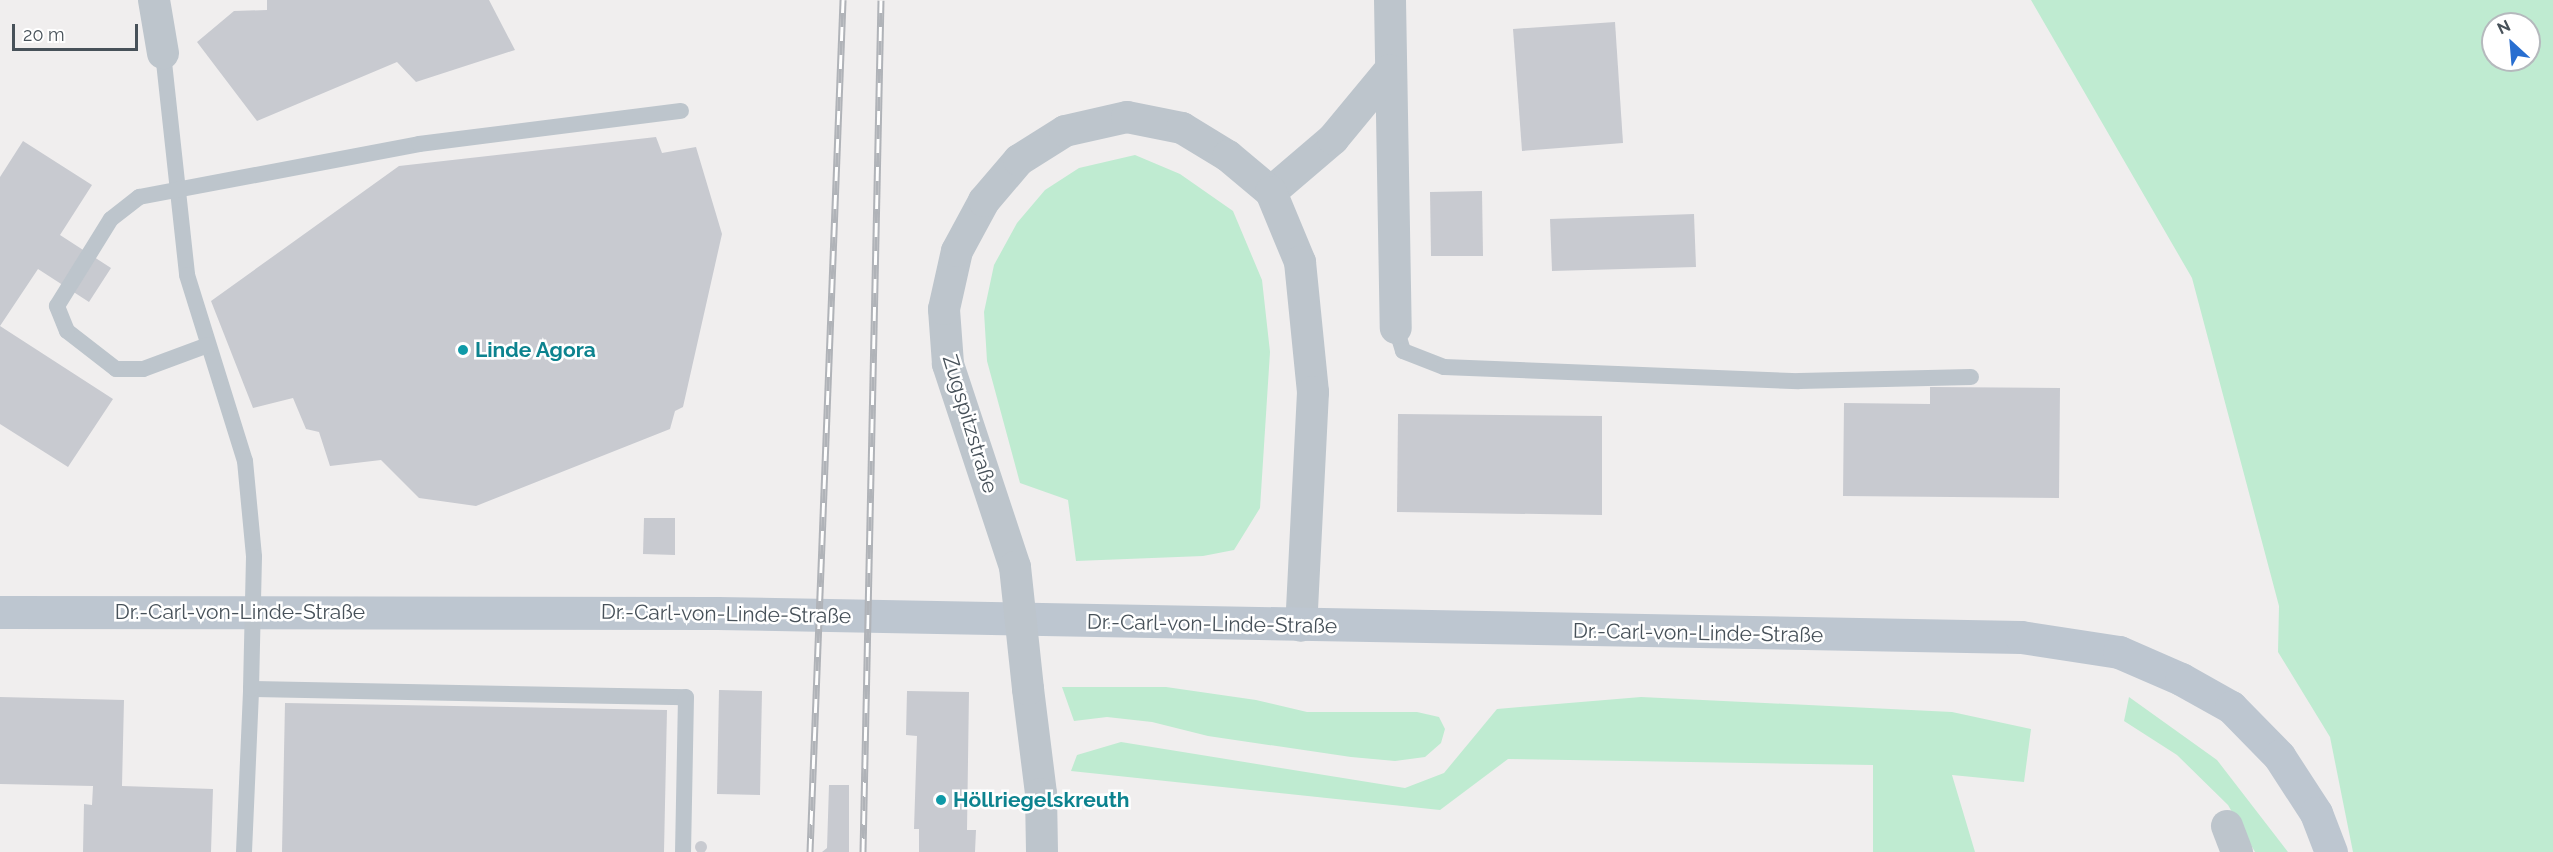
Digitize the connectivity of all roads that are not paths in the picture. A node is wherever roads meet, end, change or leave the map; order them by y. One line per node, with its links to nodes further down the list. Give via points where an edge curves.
1 (154, 0): 3 (street)
2 (1390, 0): 4 (street)
3 (163, 53): 7 (lane)
4 (1390, 70): 6 (street, via 1333,139); 8 (street)
5 (681, 111): 7 (lane, via 419,144)
6 (1271, 192): 12 (street, Zugspitzstraße, via 1300,262 1313,392); 16 (street, Zugspitzstraße, bridge, via 1228,156 1182,128 1127,117 1065,131 1019,160 984,201 957,251 944,309 948,364 1015,567 1041,794)
7 (176, 193): 9 (lane, via 187,275); 9 (lane, via 139,197 111,219 57,306 67,331 116,369 143,369)
8 (1396, 328): 10 (lane, via 1403,351 1443,367 1799,381)
9 (208, 345): 13 (lane, bridge, via 245,460 254,556)
10 (1971, 377)
11 (0, 612): 12 (main road, Dr.-Carl-von-Linde-Straße, via 717,613)
12 (1301, 626): 17 (main road, Dr.-Carl-von-Linde-Straße, via 2021,637 2119,652 2181,679 2230,707 2279,756 2316,813)
13 (250, 689): 14 (lane); 15 (lane, via 686,697)
14 (244, 852)
15 (682, 852)
16 (1042, 852)
17 (2331, 852)

